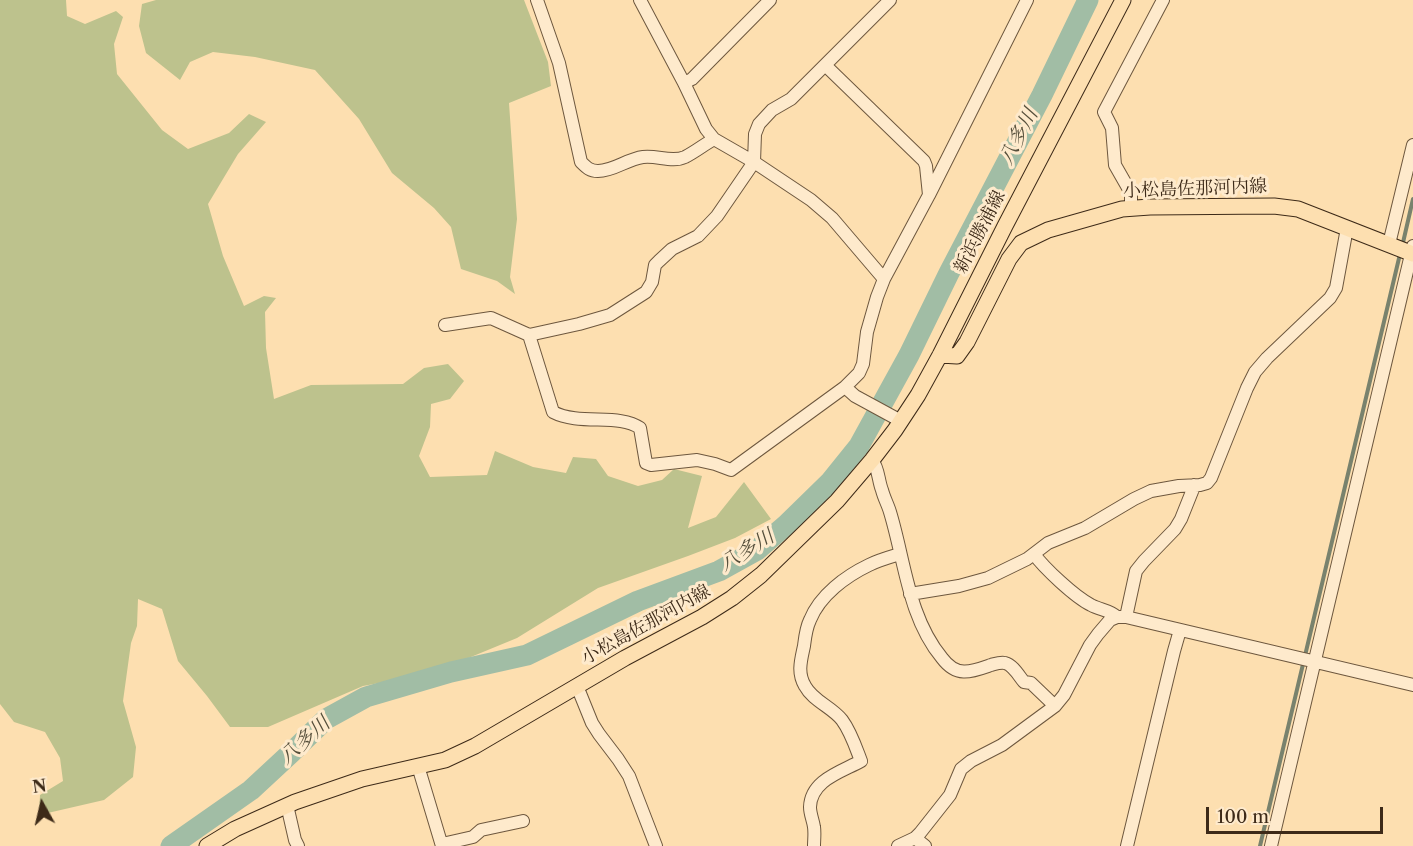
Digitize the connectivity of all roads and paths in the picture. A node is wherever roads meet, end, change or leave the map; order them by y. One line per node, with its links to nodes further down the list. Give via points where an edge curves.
1 (537, 0): 10 (street, via 559,63 582,162 589,170 609,170 647,156 685,157)
2 (640, 0): 9 (street)
3 (770, 0): 9 (street)
4 (890, 0): 8 (street)
5 (1027, 0): 13 (street)
6 (1123, 0): 20 (main road, 新浜勝浦線)
7 (1163, 0): 14 (street, via 1104,112 1112,128 1115,165 1131,193)
8 (825, 64): 12 (street, via 791,99 759,123); 13 (street, via 924,161)
9 (684, 83): 10 (street)
10 (714, 139): 12 (street)
11 (1413, 145): 16 (street)
12 (754, 162): 17 (street, via 832,218); 19 (street, via 705,230 658,261 646,292 610,315)
13 (929, 195): 17 (street)
14 (1131, 208): 15 (main road, 小松島佐那河内線, via 1274,206 1298,209); 20 (main road, 小松島佐那河内線, via 1048,230 1021,243 961,352 957,356)
15 (1347, 228): 16 (main road, 小松島佐那河内線); 24 (street, via 1336,288 1255,372 1211,478 1207,483)
16 (1405, 249): 30 (street)
17 (884, 279): 21 (street, via 867,332 863,364)
18 (445, 325): 19 (street, via 491,318)
19 (529, 335): 21 (street, via 553,412 576,419 633,423 640,428 646,463 651,465 697,460 730,470)
20 (940, 355): 22 (main road, 小松島佐那河内線)
21 (845, 387): 22 (street)
22 (897, 419): 23 (main road, 小松島佐那河内線)
23 (872, 460): 25 (street); 32 (main road, 小松島佐那河内線, via 828,509 732,598)
24 (1194, 485): 26 (street, via 1151,491 1086,528 1048,543); 28 (street, via 1175,529 1137,571)
25 (900, 554): 27 (street); 42 (street, via 850,575 818,604 809,621 799,666 801,678 805,688 841,718 861,761 817,788 810,810)
26 (1034, 554): 27 (street, via 988,578); 28 (street, via 1090,605)
27 (910, 594): 33 (street, via 926,634 952,668 972,672 1005,663)
28 (1121, 617): 29 (street); 33 (street, via 1110,620 1090,645)
29 (1180, 630): 30 (street); 44 (street)
30 (1308, 660): 31 (street); 45 (street)
31 (1413, 685)
32 (577, 686): 34 (main road, 小松島佐那河内線, via 475,746 445,760); 41 (street, via 598,734 629,776)
33 (1055, 706): 37 (street, via 962,769)
34 (418, 766): 35 (main road, 小松島佐那河内線); 38 (street)
35 (287, 805): 39 (main road, 小松島佐那河内線); 40 (street)
36 (523, 820): 38 (street)
37 (920, 842): 43 (street)
38 (442, 845)
39 (207, 846)
40 (298, 846)
41 (656, 846)
42 (814, 846)
43 (898, 846)
44 (1127, 846)
45 (1271, 846)

